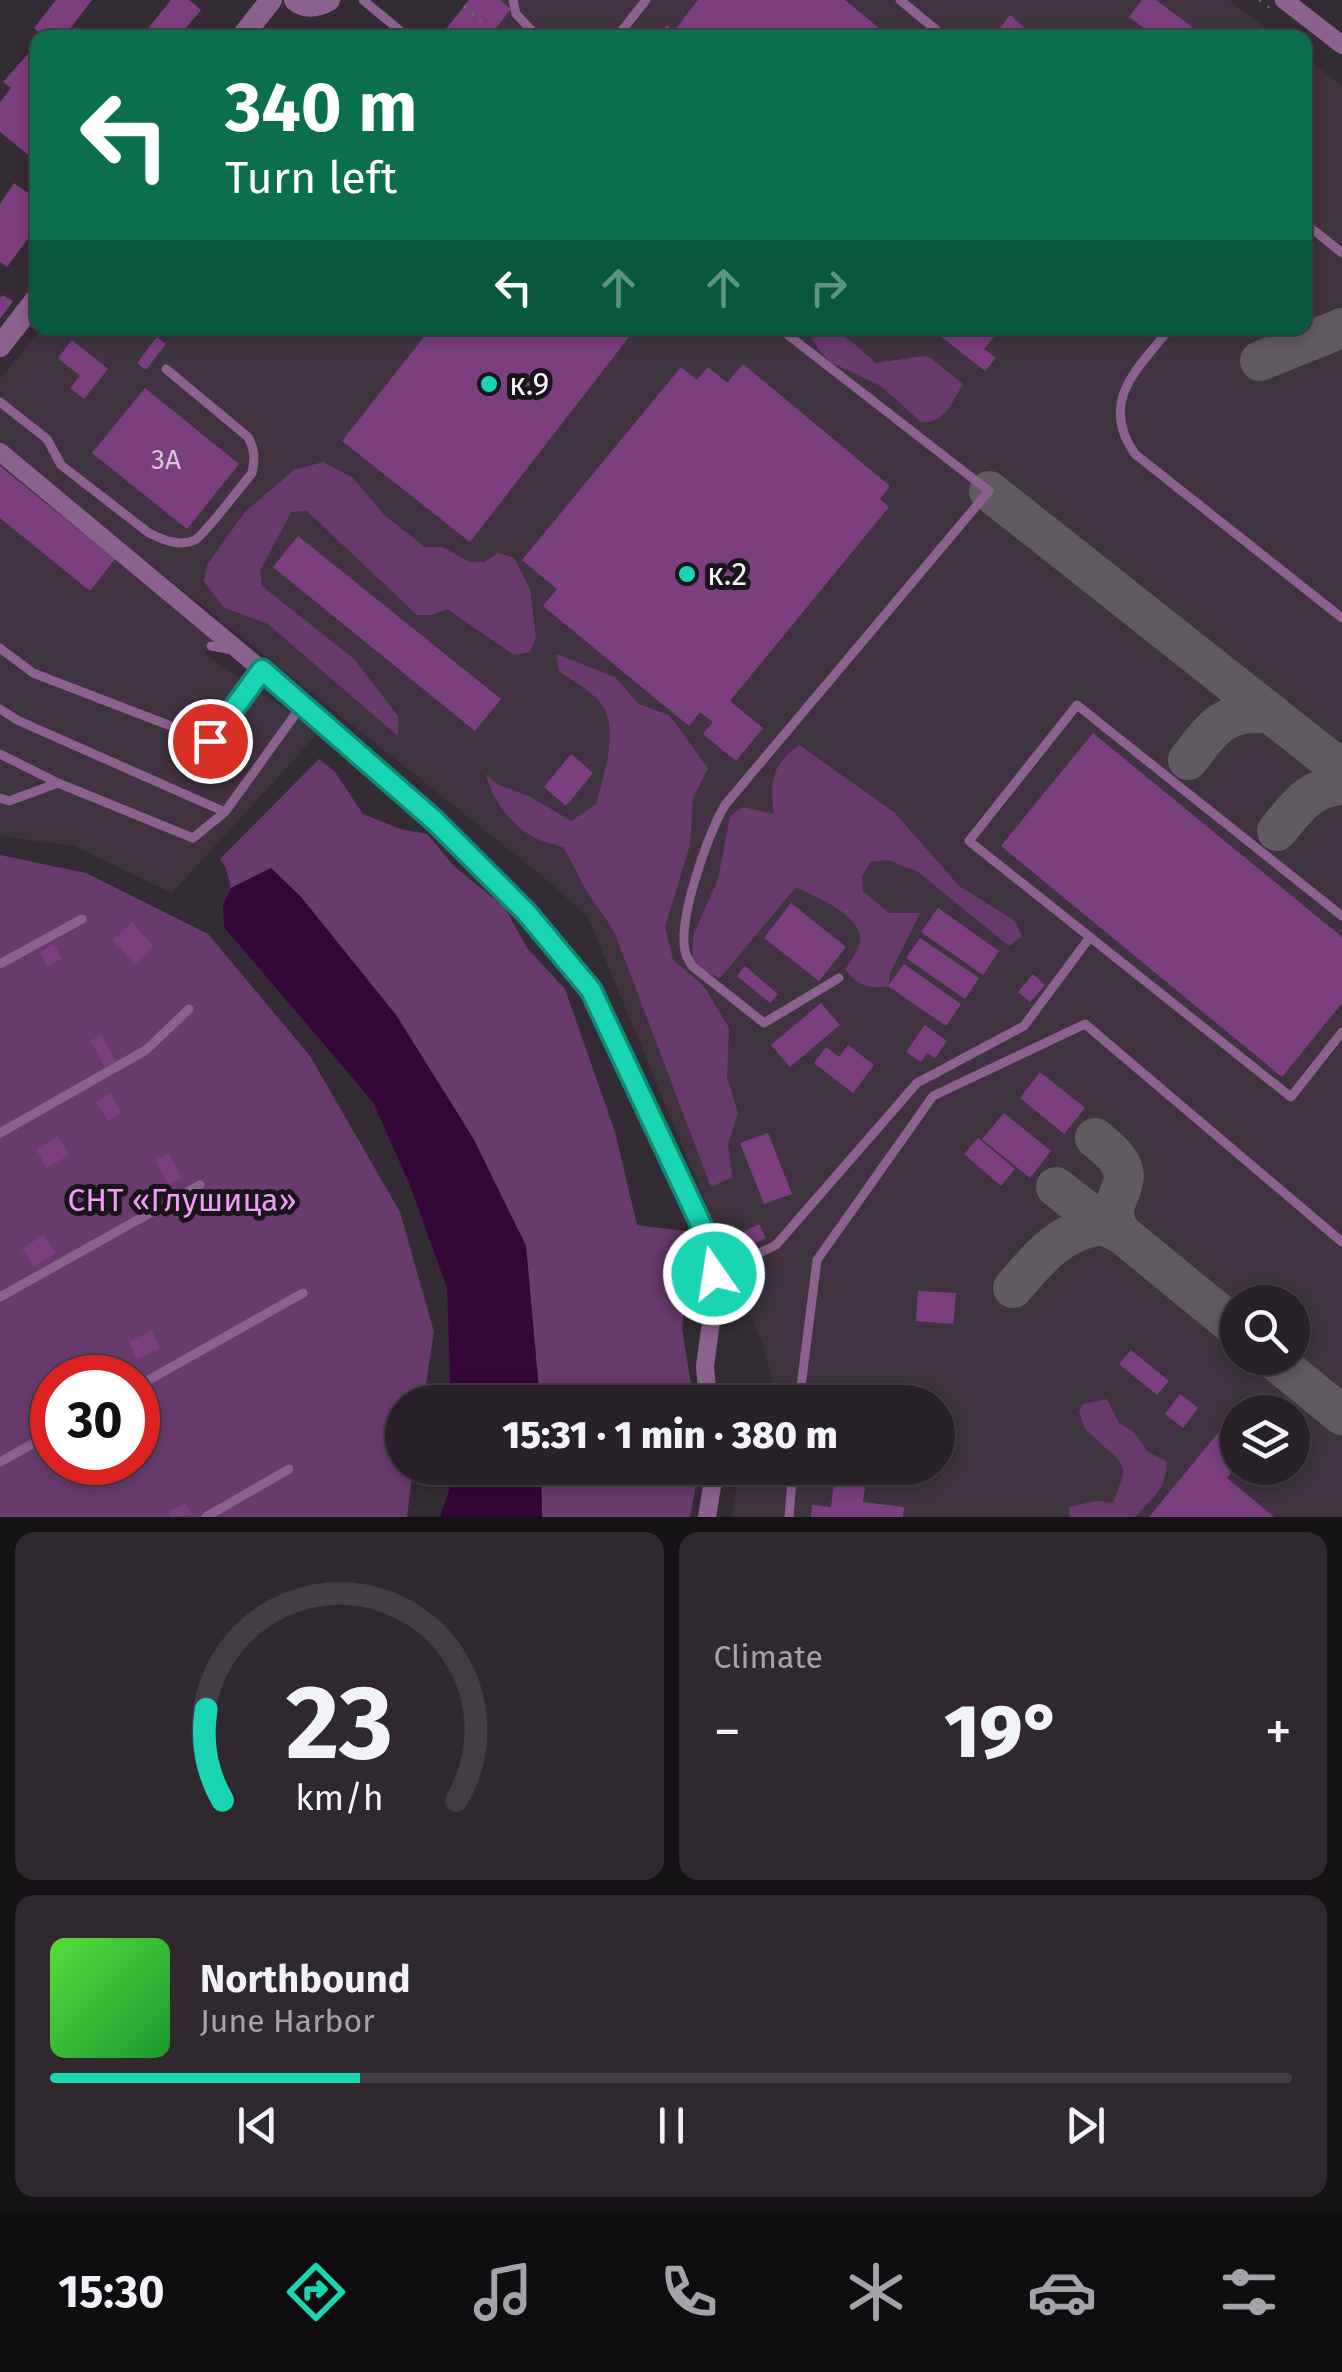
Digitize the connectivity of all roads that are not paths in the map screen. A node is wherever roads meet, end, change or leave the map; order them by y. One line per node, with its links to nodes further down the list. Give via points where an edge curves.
1 (271, 0): 9 (street)
2 (295, 0): 3 (street, via 318,6)
3 (329, 0)
4 (363, 0): 10 (lane)
5 (513, 0): 11 (lane)
6 (646, 0): 12 (lane)
7 (900, 0): 13 (lane)
8 (1284, 0): 14 (street)
9 (247, 30)
10 (399, 30)
11 (531, 30)
12 (622, 30)
13 (936, 30)
14 (1342, 45)
15 (1312, 230): 16 (lane)
16 (1342, 253)
17 (30, 307): 20 (street)
18 (791, 335): 39 (lane, via 989,491 725,805 702,860 685,922 685,954 692,966 764,1023)
19 (1164, 335): 24 (lane, via 1126,384 1119,405 1124,438)
20 (0, 346)
21 (166, 369): 22 (lane, via 254,448 252,472 197,539 182,543 149,534 61,466 47,440)
22 (0, 402)
23 (0, 452): 27 (street)
24 (1342, 618)
25 (210, 646): 27 (lane)
26 (0, 648): 28 (lane, via 33,674 210,741)
27 (240, 652): 28 (street)
28 (262, 670): 29 (street)
29 (302, 704): 34 (lane); 45 (street, via 434,820 526,912 591,990 715,1254)
30 (0, 709): 34 (lane)
31 (0, 754): 32 (lane)
32 (58, 783): 33 (lane); 34 (lane, via 192,838)
33 (0, 798)
34 (224, 812)
35 (1342, 916): 37 (lane, via 1076,705 969,841)
36 (82, 919): 38 (lane)
37 (1090, 937): 41 (lane, via 1290,1097); 45 (lane, via 1024,1026 917,1083 776,1245)
38 (0, 964)
39 (838, 978)
40 (189, 1009): 42 (lane, via 146,1050)
41 (1342, 1032)
42 (0, 1133)
43 (200, 1185): 47 (lane)
44 (1342, 1242): 50 (lane, via 1085,1024 933,1096 817,1260)
45 (714, 1274): 49 (street)
46 (303, 1294): 48 (lane)
47 (0, 1298)
48 (160, 1374)
49 (707, 1385)
50 (801, 1385)
51 (30, 1445): 52 (lane)
52 (0, 1462)
53 (289, 1469): 56 (lane)
54 (712, 1485): 57 (street)
55 (791, 1485): 58 (lane)
56 (206, 1517)
57 (707, 1517)
58 (788, 1517)

